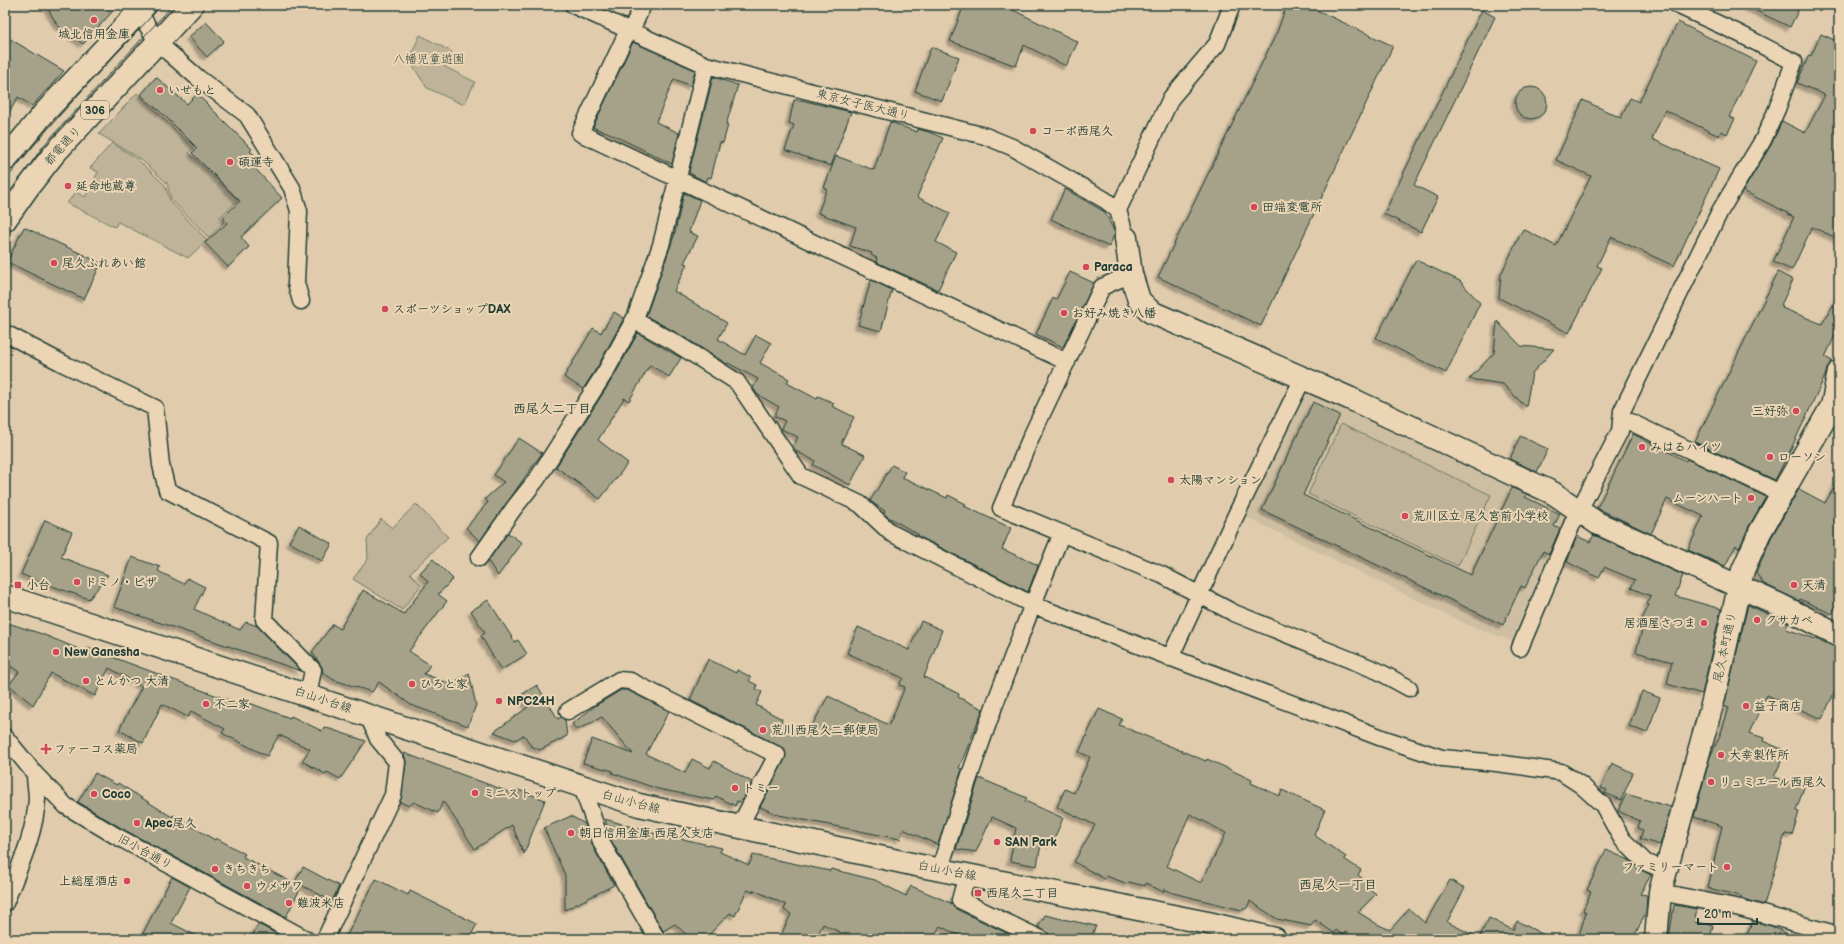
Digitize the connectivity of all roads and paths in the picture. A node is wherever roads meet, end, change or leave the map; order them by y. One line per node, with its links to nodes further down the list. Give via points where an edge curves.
1 (192, 5): 8 (main road, 都電通り / 306)
2 (573, 5): 7 (street, 東京女子医大通り)
3 (643, 5): 7 (street)
4 (1232, 5): 12 (street, via 1217,44 1170,98)
5 (1677, 5): 22 (street, via 1794,62 1763,140 1720,211 1622,411)
6 (139, 7): 8 (street); 10 (main road)
7 (630, 31): 9 (street, 東京女子医大通り); 11 (street, via 580,133)
8 (158, 44): 13 (main road, 都電通り / 306, via 54,154); 16 (street, via 248,115 292,188 299,211 296,283)
9 (706, 65): 11 (street); 12 (street, 東京女子医大通り, via 985,136 1012,147)
10 (5, 160)
11 (679, 180): 17 (street, via 661,245); 19 (street)
12 (1118, 210): 14 (street)
13 (5, 220)
14 (1126, 238): 15 (main road)
15 (1131, 274): 19 (street, via 1102,287); 21 (main road, via 1139,300 1151,312)
16 (301, 301)
17 (634, 320): 26 (street, via 606,371 537,479); 30 (street, via 737,382 801,476 860,504 891,533)
18 (5, 333): 35 (street, via 155,408 161,465 167,490 269,543 264,620 313,670)
19 (1068, 362): 25 (street, via 1031,437 1001,508)
20 (1839, 372): 23 (main road, 尾久本町通り, via 1832,406)
21 (1303, 378): 24 (main road, via 1554,494); 28 (street)
22 (1622, 418): 23 (street); 24 (street, via 1620,431)
23 (1782, 494): 27 (main road, 尾久本町通り, via 1760,532)
24 (1578, 511): 27 (main road, via 1597,523); 32 (street)
25 (1062, 533): 28 (street, via 1162,575); 30 (street)
26 (479, 558)
27 (1738, 586): 31 (main road); 43 (main road, 尾久本町通り, via 1713,701)
28 (1199, 595): 33 (street); 34 (street, via 1234,613 1378,671)
29 (5, 596): 35 (main road, 白山小台線)
30 (1033, 605): 33 (street); 42 (street, via 990,717)
31 (1839, 635)
32 (1520, 648)
33 (1170, 658): 43 (street, via 1442,758 1561,772 1581,785 1603,805 1622,839 1645,862)
34 (1409, 688)
35 (308, 695): 37 (main road, 白山小台線)
36 (568, 711): 41 (street, via 619,680 630,681 776,755)
37 (368, 715): 40 (main road, 白山小台線); 49 (street, via 378,739 398,762 393,795)
38 (5, 737): 39 (street, 旧小台通り)
39 (35, 774): 46 (street, via 37,799 31,829); 48 (street, 旧小台通り, via 69,808)
40 (582, 787): 41 (main road, 白山小台線, via 639,805); 50 (street, via 602,844)
41 (739, 827): 42 (main road, 白山小台線)
42 (940, 869): 44 (main road, 白山小台線)
43 (1665, 870): 45 (main road, 尾久本町通り)
44 (967, 875): 51 (street, via 960,900); 52 (main road, 白山小台線, via 1208,923)
45 (1660, 892): 47 (street, via 1740,908); 53 (main road, 尾久本町通り)
46 (5, 903)
47 (1839, 935)
48 (306, 939)
49 (325, 939)
50 (657, 939)
51 (1041, 939)
52 (1275, 939)
53 (1656, 939)

